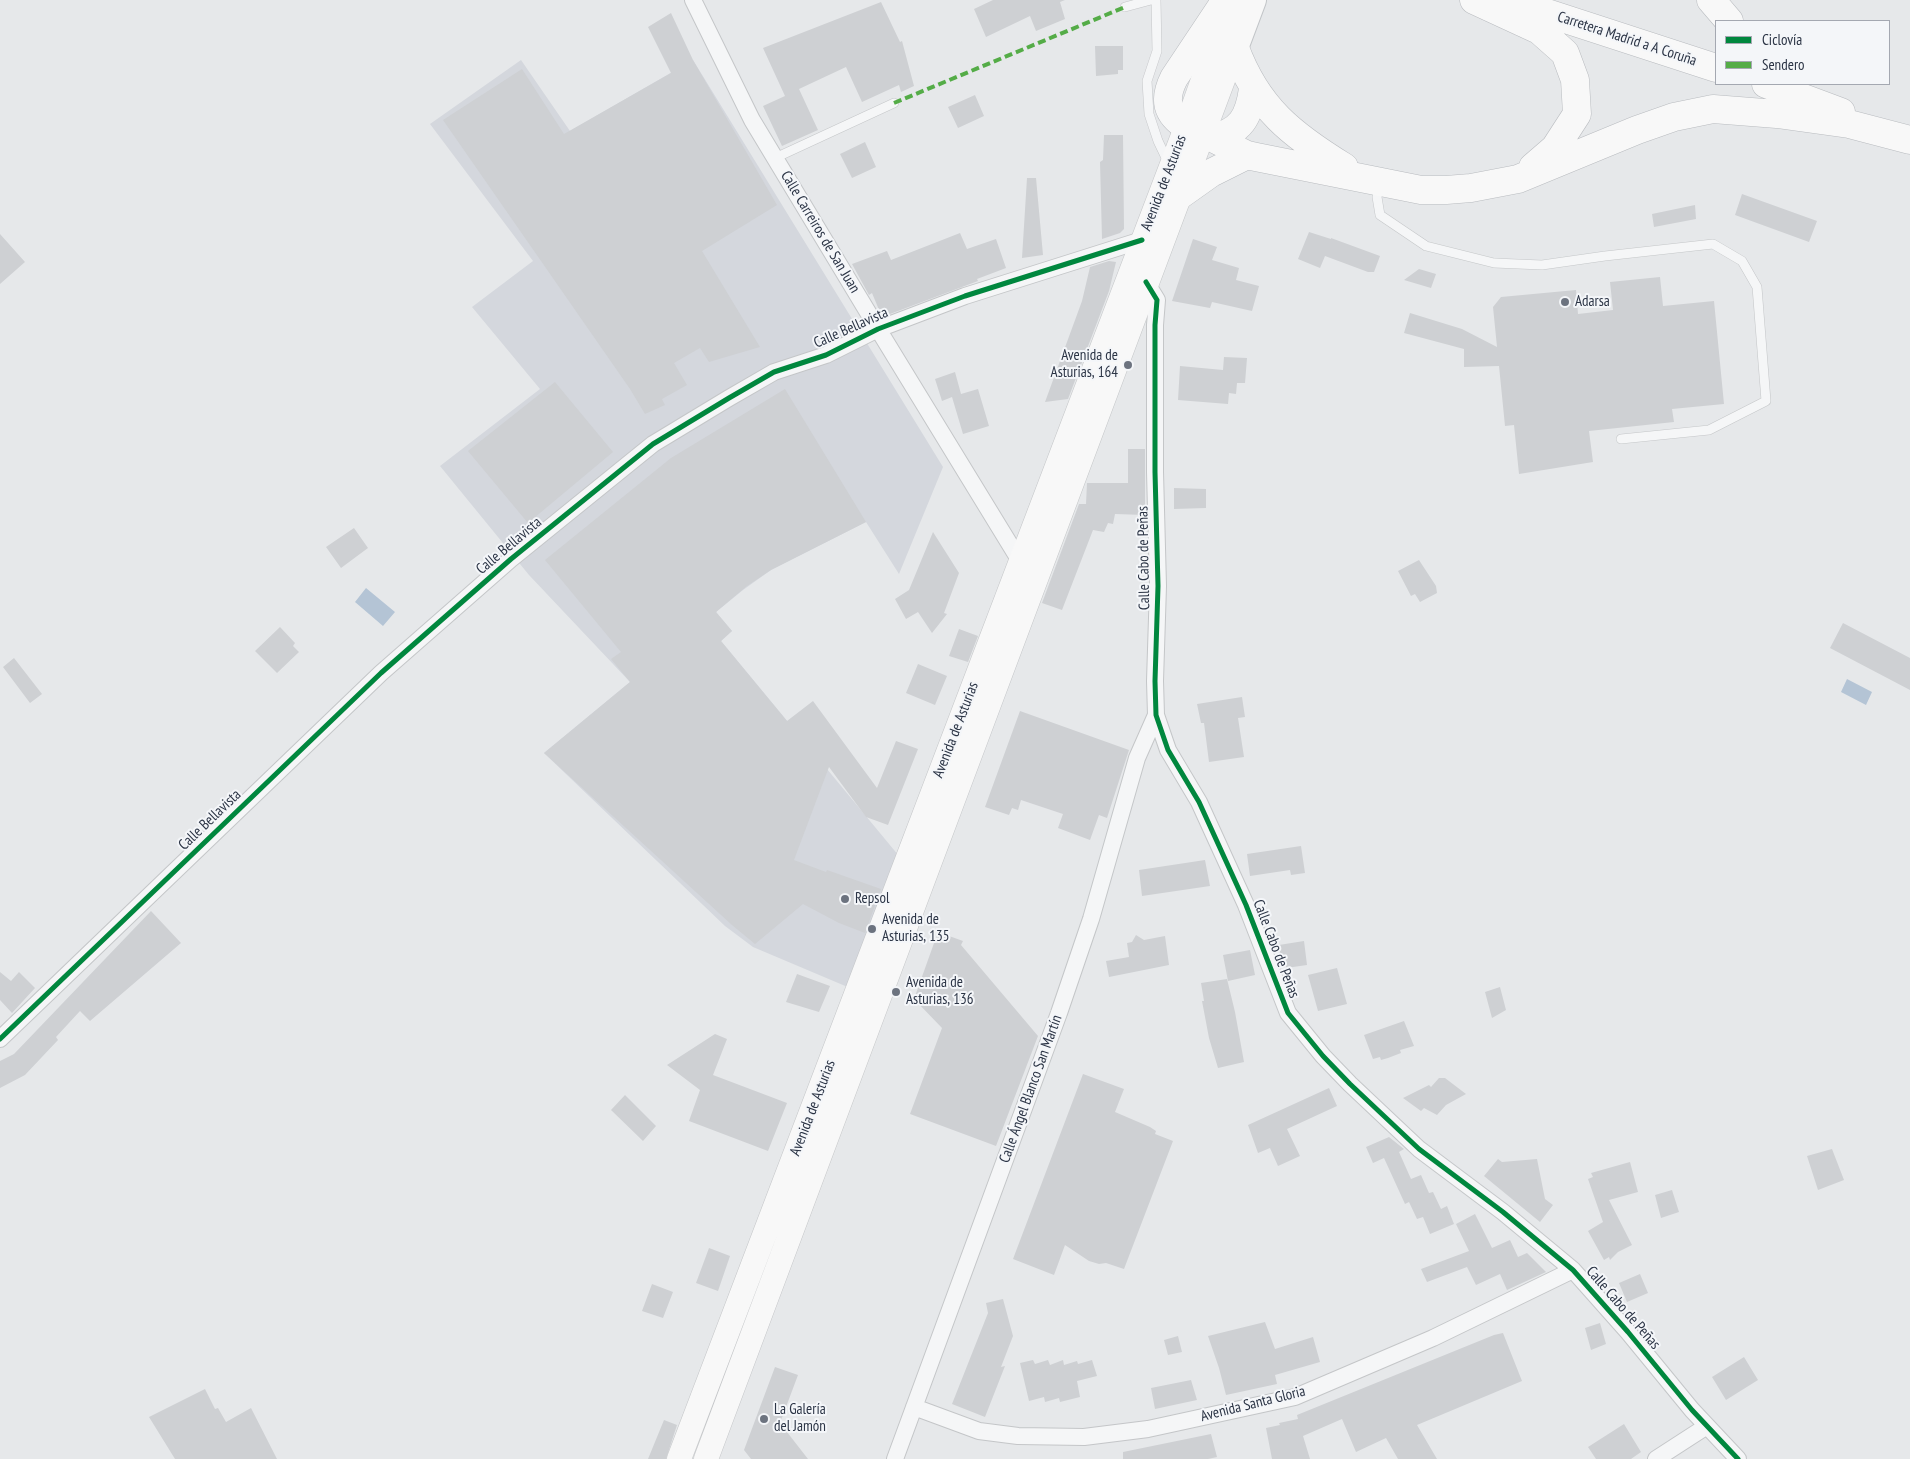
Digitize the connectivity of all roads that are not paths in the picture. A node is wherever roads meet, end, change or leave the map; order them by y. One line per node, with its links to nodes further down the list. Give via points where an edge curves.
1 (693, 0): 21 (street, Calle Carreiros de San Juan, via 752,120)
2 (1150, 0): 10 (lane)
3 (1156, 0): 22 (lane, via 1157,50 1147,81 1149,114)
4 (1226, 0): 18 (highway, via 1168,88 1167,104 1176,119)
5 (1231, 0): 18 (main road, Avenida de Asturias)
6 (1253, 0): 12 (main road, Avenida de Asturias)
7 (1474, 0): 24 (highway, via 1539,30 1565,53 1575,80 1577,114 1555,148)
8 (1509, 0): 13 (highway, Carretera Madrid a A Coruña)
9 (1711, 0): 11 (highway)
10 (1125, 7)
11 (1728, 20)
12 (1235, 48): 16 (highway); 18 (main road, Avenida de Asturias)
13 (1715, 68)
14 (1769, 85): 19 (highway)
15 (1806, 85): 19 (highway)
16 (1253, 89): 18 (highway, via 1250,108 1234,131); 23 (highway, via 1296,135)
17 (894, 103): 21 (lane)
18 (1201, 132): 20 (highway); 22 (main road, Avenida de Asturias); 25 (main road, Avenida de Asturias)
19 (1910, 138): 24 (highway, via 1849,124 1713,109 1674,117 1637,130)
20 (1247, 155): 23 (highway); 25 (highway, via 1211,173)
21 (775, 158): 28 (street, Calle Carreiros de San Juan)
22 (1170, 166): 26 (main road, Avenida de Asturias)
23 (1369, 179): 24 (highway, via 1421,190 1446,190); 29 (lane, via 1380,215 1426,246 1494,263 1542,265 1713,244 1742,261 1757,287 1766,401 1709,430)
24 (1518, 179)
25 (1180, 195): 27 (main road, Avenida de Asturias)
26 (1142, 240): 28 (street, Calle Bellavista, via 965,296); 30 (main road, Avenida de Asturias)
27 (1146, 282): 31 (street, Calle Cabo de Peñas, via 1157,300 1154,472 1158,586); 37 (main road, Avenida de Asturias)
28 (878, 329): 30 (street, Calle Carreiros de San Juan); 32 (street, Calle Bellavista, via 826,355 774,372 638,456 511,559 381,673)
29 (1622, 439)
30 (1020, 561): 36 (main road, Avenida de Asturias)
31 (1156, 715): 33 (street, Calle Cabo de Peñas, via 1168,750 1199,802 1246,905 1288,1014 1350,1084 1419,1148); 34 (street, Calle Ángel Blanco San Martín, via 1137,758 1091,919 1059,1013)
32 (0, 1039)
33 (1573, 1270): 34 (street, Avenida Santa Gloria, via 1433,1338 1295,1397 1148,1429 1084,1438 1018,1436 980,1431); 35 (street, Calle Cabo de Peñas)
34 (914, 1407): 38 (street, Calle Ángel Blanco San Martín)
35 (1707, 1426): 39 (street); 40 (street, Calle Cabo de Peñas)
36 (679, 1459)
37 (707, 1459)
38 (895, 1459)
39 (1656, 1459)
40 (1738, 1459)

